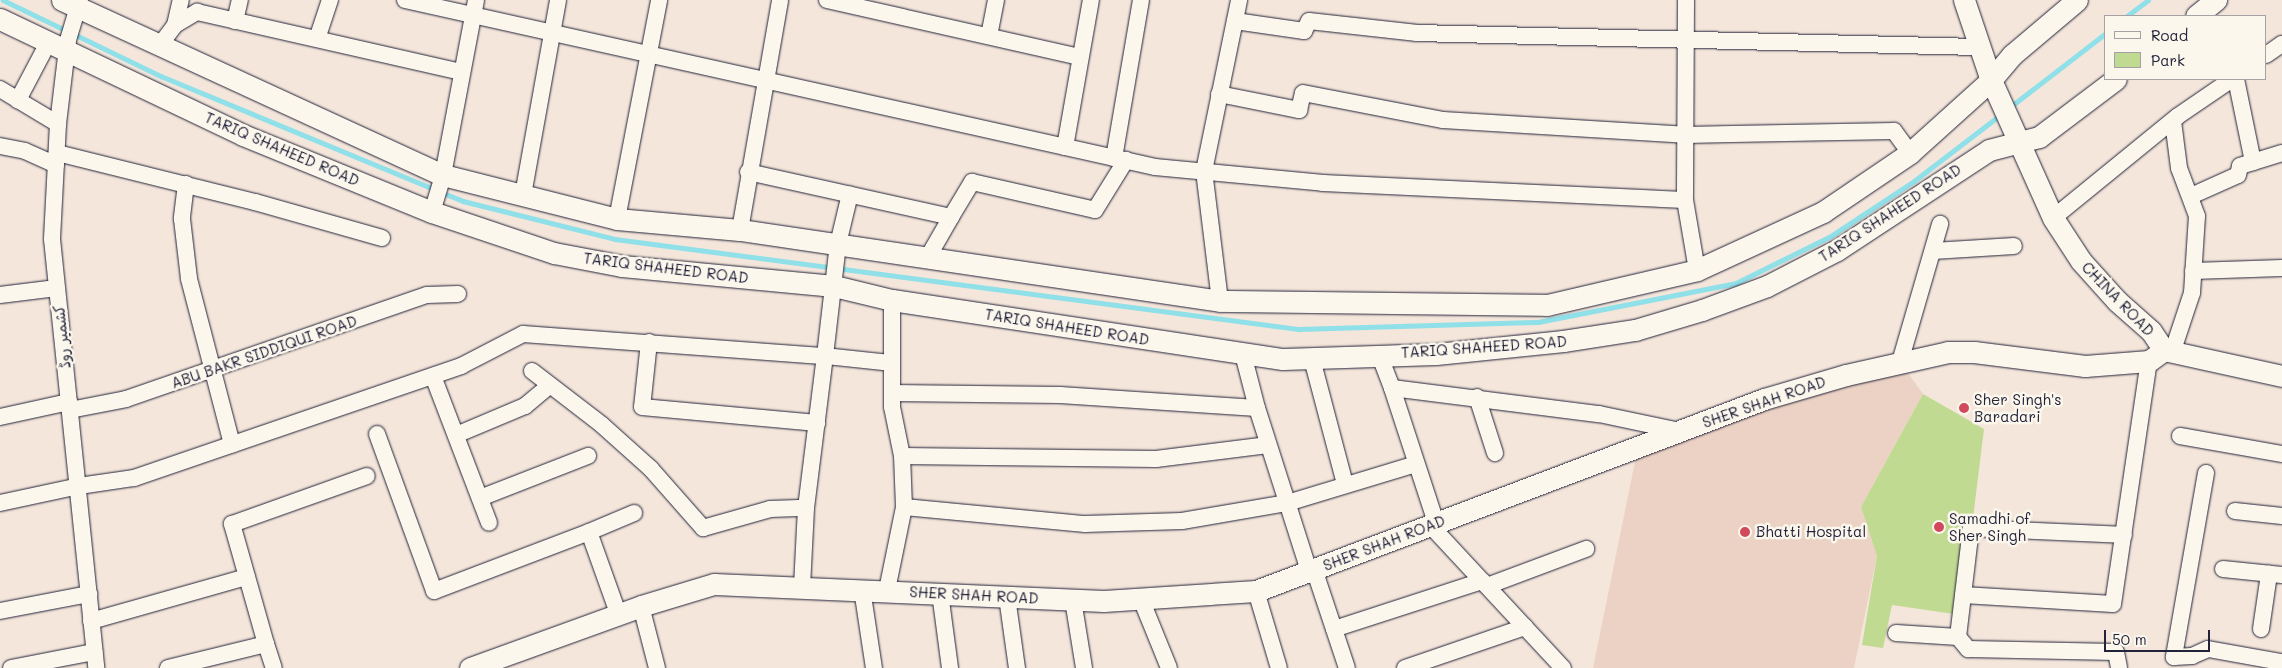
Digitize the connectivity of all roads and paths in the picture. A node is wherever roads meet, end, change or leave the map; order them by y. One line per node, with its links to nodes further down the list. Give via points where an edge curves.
1 (181, 0): 23 (street)
2 (240, 0): 21 (street)
3 (330, 0): 26 (street)
4 (405, 0): 18 (street)
5 (558, 0): 24 (street)
6 (659, 0): 33 (street)
7 (780, 0): 36 (street)
8 (827, 0): 25 (street)
9 (996, 0): 25 (street)
10 (1091, 0): 34 (street)
11 (1141, 0): 53 (street)
12 (1239, 0): 22 (street)
13 (1686, 0): 27 (street)
14 (1964, 0): 31 (main road)
15 (2076, 0): 40 (main road, TARIQ SHAHEED ROAD, via 2012,55)
16 (2216, 0): 19 (main road)
17 (73, 2): 28 (street, کشمیر روڈ); 30 (main road, TARIQ SHAHEED ROAD)
18 (475, 7): 24 (street); 35 (street)
19 (2197, 15)
20 (0, 19): 28 (main road, TARIQ SHAHEED ROAD)
21 (235, 20): 23 (street, via 197,12); 26 (street)
22 (1235, 22): 27 (street, via 1304,32 1309,21 1417,33); 42 (street)
23 (175, 25): 30 (street)
24 (552, 33): 33 (street); 59 (street)
25 (989, 36): 34 (street)
26 (317, 39): 35 (street)
27 (1686, 40): 31 (street); 47 (street)
28 (62, 43): 43 (street); 45 (street, کشمیر روڈ); 58 (main road, TARIQ SHAHEED ROAD, via 242,135)
29 (2282, 44): 32 (street)
30 (160, 45): 58 (main road, TARIQ SHAHEED ROAD)
31 (1977, 47): 40 (main road)
32 (2267, 55)
33 (648, 56): 36 (street); 65 (street)
34 (1080, 57): 49 (street)
35 (462, 72): 58 (street)
36 (765, 80): 49 (street); 56 (street)
37 (2115, 80): 46 (main road, TARIQ SHAHEED ROAD, via 2039,137)
38 (2233, 80): 44 (street)
39 (2234, 80): 54 (street)
40 (1994, 87): 46 (main road, CHINA ROAD); 50 (main road, TARIQ SHAHEED ROAD)
41 (0, 89): 43 (street)
42 (1220, 94): 47 (street, via 1299,110 1303,93 1443,120); 55 (street)
43 (18, 100): 45 (street)
44 (2173, 121): 61 (street, via 2179,168); 64 (street)
45 (58, 124): 52 (street, کشمیر روڈ)
46 (2015, 132): 64 (main road, CHINA ROAD); 84 (main road, TARIQ SHAHEED ROAD, via 1837,250 1767,286 1702,310 1635,330 1563,341 1436,354)
47 (1685, 135): 50 (street, via 1894,132); 62 (street)
48 (0, 146): 52 (street)
49 (1065, 147): 53 (street)
50 (1910, 153): 74 (main road, TARIQ SHAHEED ROAD, via 1824,212)
51 (2282, 153): 54 (street)
52 (56, 159): 57 (street); 77 (street, کشمیر روڈ, via 52,239)
53 (1120, 159): 55 (street); 63 (street, via 1095,210 972,182)
54 (2253, 162): 61 (street, via 2240,166 2238,175)
55 (1204, 171): 62 (street, via 1323,183); 81 (street)
56 (748, 172): 60 (street); 67 (street)
57 (186, 184): 68 (street); 90 (street, via 182,219 189,279)
58 (438, 194): 59 (main road, TARIQ SHAHEED ROAD); 76 (main road, TARIQ SHAHEED ROAD, via 554,253 622,266)
59 (523, 194): 65 (main road, TARIQ SHAHEED ROAD)
60 (850, 194): 63 (street); 70 (street)
61 (2191, 196): 75 (street, via 2197,216)
62 (1685, 200): 74 (street)
63 (951, 217): 72 (street)
64 (2053, 218): 85 (main road, CHINA ROAD, via 2080,262 2117,302 2151,331)
65 (617, 219): 67 (main road, TARIQ SHAHEED ROAD)
66 (1940, 224): 71 (street)
67 (740, 230): 70 (main road, TARIQ SHAHEED ROAD)
68 (382, 238)
69 (2014, 246): 71 (street)
70 (838, 247): 72 (main road, TARIQ SHAHEED ROAD); 76 (street)
71 (1933, 251): 88 (street)
72 (928, 257): 81 (main road, TARIQ SHAHEED ROAD)
73 (2282, 268): 75 (street)
74 (1697, 270): 81 (main road, TARIQ SHAHEED ROAD, via 1547,305)
75 (2193, 271): 85 (street, via 2192,293)
76 (834, 283): 80 (main road, TARIQ SHAHEED ROAD); 86 (street)
77 (57, 288): 79 (street); 98 (street, کشمیر روڈ)
78 (458, 294): 90 (street, ABU BAKR SIDDIQUI ROAD, via 427,295)
79 (0, 295)
80 (892, 300): 83 (main road, TARIQ SHAHEED ROAD); 89 (street)
81 (1220, 301)
82 (649, 342): 86 (street); 92 (street, via 523,334 461,366); 101 (street, via 642,407)
83 (1243, 354): 87 (main road, TARIQ SHAHEED ROAD); 99 (street)
84 (1379, 354): 87 (main road, TARIQ SHAHEED ROAD); 95 (street)
85 (2162, 355): 88 (main road, SHER SHAH ROAD, via 2085,366 1974,352 1948,352); 93 (main road, SHER SHAH ROAD); 128 (street)
86 (825, 356): 89 (street); 101 (street)
87 (1312, 359): 115 (street)
88 (1900, 362): 102 (main road, SHER SHAH ROAD, via 1764,399)
89 (892, 363): 96 (street)
90 (210, 371): 98 (street, ABU BAKR SIDDIQUI ROAD, via 126,399); 106 (street)
91 (532, 371): 94 (street)
92 (433, 376): 104 (street); 106 (street)
93 (2282, 376)
94 (549, 386): 104 (street, via 525,406); 121 (street, via 602,425 651,469 703,528 770,509)
95 (1392, 388): 97 (street); 112 (street)
96 (892, 393): 99 (street, via 1060,395); 111 (street)
97 (1476, 397): 102 (street, via 1599,414); 108 (street)
98 (70, 406): 100 (street, ABU BAKR SIDDIQUI ROAD); 116 (street, کشمیر روڈ)
99 (1256, 408): 107 (street)
100 (0, 417)
101 (817, 423): 121 (street)
102 (1680, 431): 126 (main road, SHER SHAH ROAD)
103 (377, 434): 127 (street, via 434,591)
104 (456, 434): 117 (street)
105 (2180, 436): 109 (street)
106 (232, 444): 116 (street, via 134,478)
107 (1268, 445): 111 (street, via 1156,459); 119 (street)
108 (1495, 453)
109 (2282, 454)
110 (588, 456): 117 (street)
111 (902, 456): 120 (street)
112 (1416, 464): 115 (street); 126 (street)
113 (2206, 473): 156 (street)
114 (367, 476): 133 (street, via 232,524)
115 (1345, 484): 119 (street)
116 (79, 486): 118 (street); 140 (street, کشمیر روڈ)
117 (480, 498): 125 (street)
118 (0, 503)
119 (1287, 503): 120 (street, via 1182,521 1085,524); 131 (street)
120 (904, 507): 137 (street)
121 (806, 508): 135 (street)
122 (2235, 511): 124 (street)
123 (634, 513): 127 (street)
124 (2282, 516)
125 (489, 523)
126 (1433, 525): 131 (main road, SHER SHAH ROAD); 134 (street)
127 (589, 532): 147 (street)
128 (2124, 535): 141 (street, via 2113,604); 141 (street, via 1971,528)
129 (1586, 550): 134 (street)
130 (2223, 569): 132 (street)
131 (1312, 570): 138 (main road, SHER SHAH ROAD); 150 (street)
132 (2276, 575): 151 (street)
133 (247, 577): 148 (street); 154 (street)
134 (1484, 583): 149 (street); 150 (street)
135 (802, 586): 136 (main road, SHER SHAH ROAD); 145 (main road, SHER SHAH ROAD, via 714,584)
136 (862, 589): 137 (main road, SHER SHAH ROAD); 163 (street)
137 (887, 590): 139 (main road, SHER SHAH ROAD)
138 (1256, 591): 143 (main road, SHER SHAH ROAD); 168 (street)
139 (940, 593): 142 (main road, SHER SHAH ROAD); 164 (street)
140 (89, 594): 146 (street); 148 (street, کشمیر روڈ)
141 (1963, 595): 153 (street)
142 (1007, 596): 144 (main road, SHER SHAH ROAD); 165 (street)
143 (1141, 599): 144 (main road, SHER SHAH ROAD); 167 (street)
144 (1073, 600): 166 (street)
145 (641, 606): 147 (main road, SHER SHAH ROAD); 162 (street)
146 (0, 611)
147 (618, 613): 161 (main road, SHER SHAH ROAD)
148 (91, 621): 155 (street, کشمیر روڈ)
149 (1525, 627): 170 (street); 171 (street)
150 (1334, 629): 169 (street)
151 (2261, 629)
152 (1896, 633): 153 (street)
153 (1958, 637): 172 (street, via 1968,650 2116,652)
154 (266, 644): 159 (street); 160 (street)
155 (95, 660): 158 (street)
156 (2176, 663): 157 (street, via 2208,648)
157 (2282, 665)
158 (11, 668)
159 (168, 668)
160 (274, 668)
161 (470, 668)
162 (657, 668)
163 (874, 668)
164 (950, 668)
165 (1017, 668)
166 (1084, 668)
167 (1169, 668)
168 (1279, 668)
169 (1347, 668)
170 (1405, 668)
171 (1564, 668)
172 (2119, 668)

